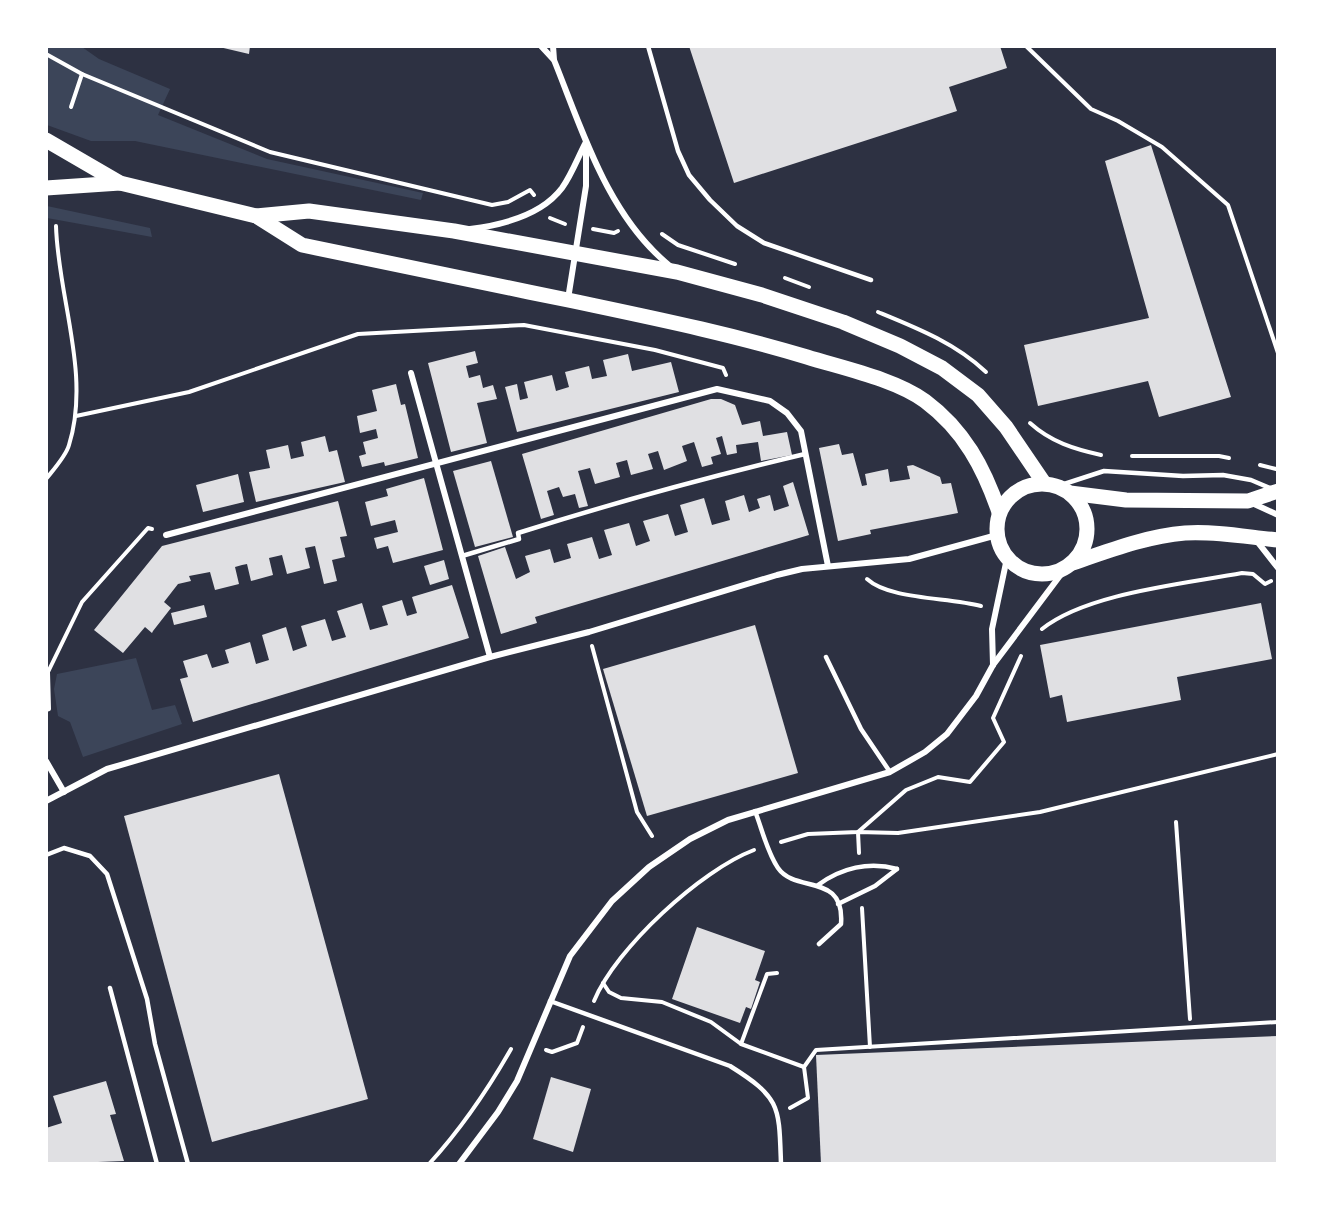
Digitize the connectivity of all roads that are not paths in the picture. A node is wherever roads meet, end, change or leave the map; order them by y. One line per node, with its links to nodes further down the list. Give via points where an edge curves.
1 (541, 46): 4 (street)
2 (553, 46): 4 (street)
3 (648, 46): 13 (lane, via 678,151 689,176 711,200 737,226 764,243)
4 (554, 60): 6 (street)
5 (46, 141): 7 (main road)
6 (586, 142): 10 (street, via 561,189 541,206 517,220); 11 (street, via 586,186); 12 (street, via 629,225 652,252)
7 (120, 183): 8 (main road); 9 (main road)
8 (46, 188)
9 (256, 216): 10 (main road, via 309,212); 14 (main road, via 302,245)
10 (454, 231): 11 (main road)
11 (576, 254): 12 (main road); 14 (street)
12 (677, 272): 18 (main road, via 843,322 942,368 978,395)
13 (871, 280)
14 (568, 300): 21 (main road, via 767,344 900,388 924,400 972,450 988,479)
15 (411, 373): 17 (street)
16 (805, 454): 17 (street, via 801,431 787,413 770,401 717,389); 27 (lane, via 585,512 518,533 519,539); 29 (street)
17 (437, 462): 23 (street); 27 (street)
18 (1057, 488): 19 (lane, via 1104,471 1223,475 1251,480); 20 (main road, via 1126,500); 21 (main road, via 1017,490); 30 (main road, via 1081,505 1087,519 1082,550)
19 (1277, 491): 20 (main road)
20 (1248, 501): 22 (street)
21 (999, 512): 24 (main road)
22 (1278, 515)
23 (166, 535)
24 (997, 535): 28 (main road); 29 (street, via 909,559)
25 (1253, 538): 26 (main road); 30 (main road, via 1211,532 1182,533); 31 (street)
26 (1278, 540)
27 (462, 556): 32 (street)
28 (1007, 558): 30 (main road, via 1034,574 1050,574); 34 (street, via 992,629)
29 (828, 566): 32 (street, via 777,575 589,632)
30 (1069, 566): 34 (street)
31 (1278, 568)
32 (490, 657): 37 (street, via 106,769)
33 (826, 657): 36 (lane, via 861,729)
34 (993, 665): 36 (street, via 947,735)
35 (46, 761): 37 (street)
36 (890, 772): 39 (street)
37 (64, 792): 38 (street)
38 (46, 801)
39 (755, 811): 41 (lane, via 778,868 790,878); 45 (street, via 690,839 649,867 612,901 570,956)
40 (46, 855): 47 (lane, via 64,848 90,856 107,874 147,999 155,1044)
41 (818, 885): 42 (lane); 42 (lane, via 834,873 860,867 879,864 897,869 875,886)
42 (838, 904): 43 (lane, via 841,924)
43 (819, 944)
44 (110, 988): 46 (lane)
45 (550, 1001): 48 (street, via 516,1081); 49 (lane, via 730,1066 768,1094 779,1113)
46 (157, 1164)
47 (188, 1164)
48 (459, 1164)
49 (781, 1164)

